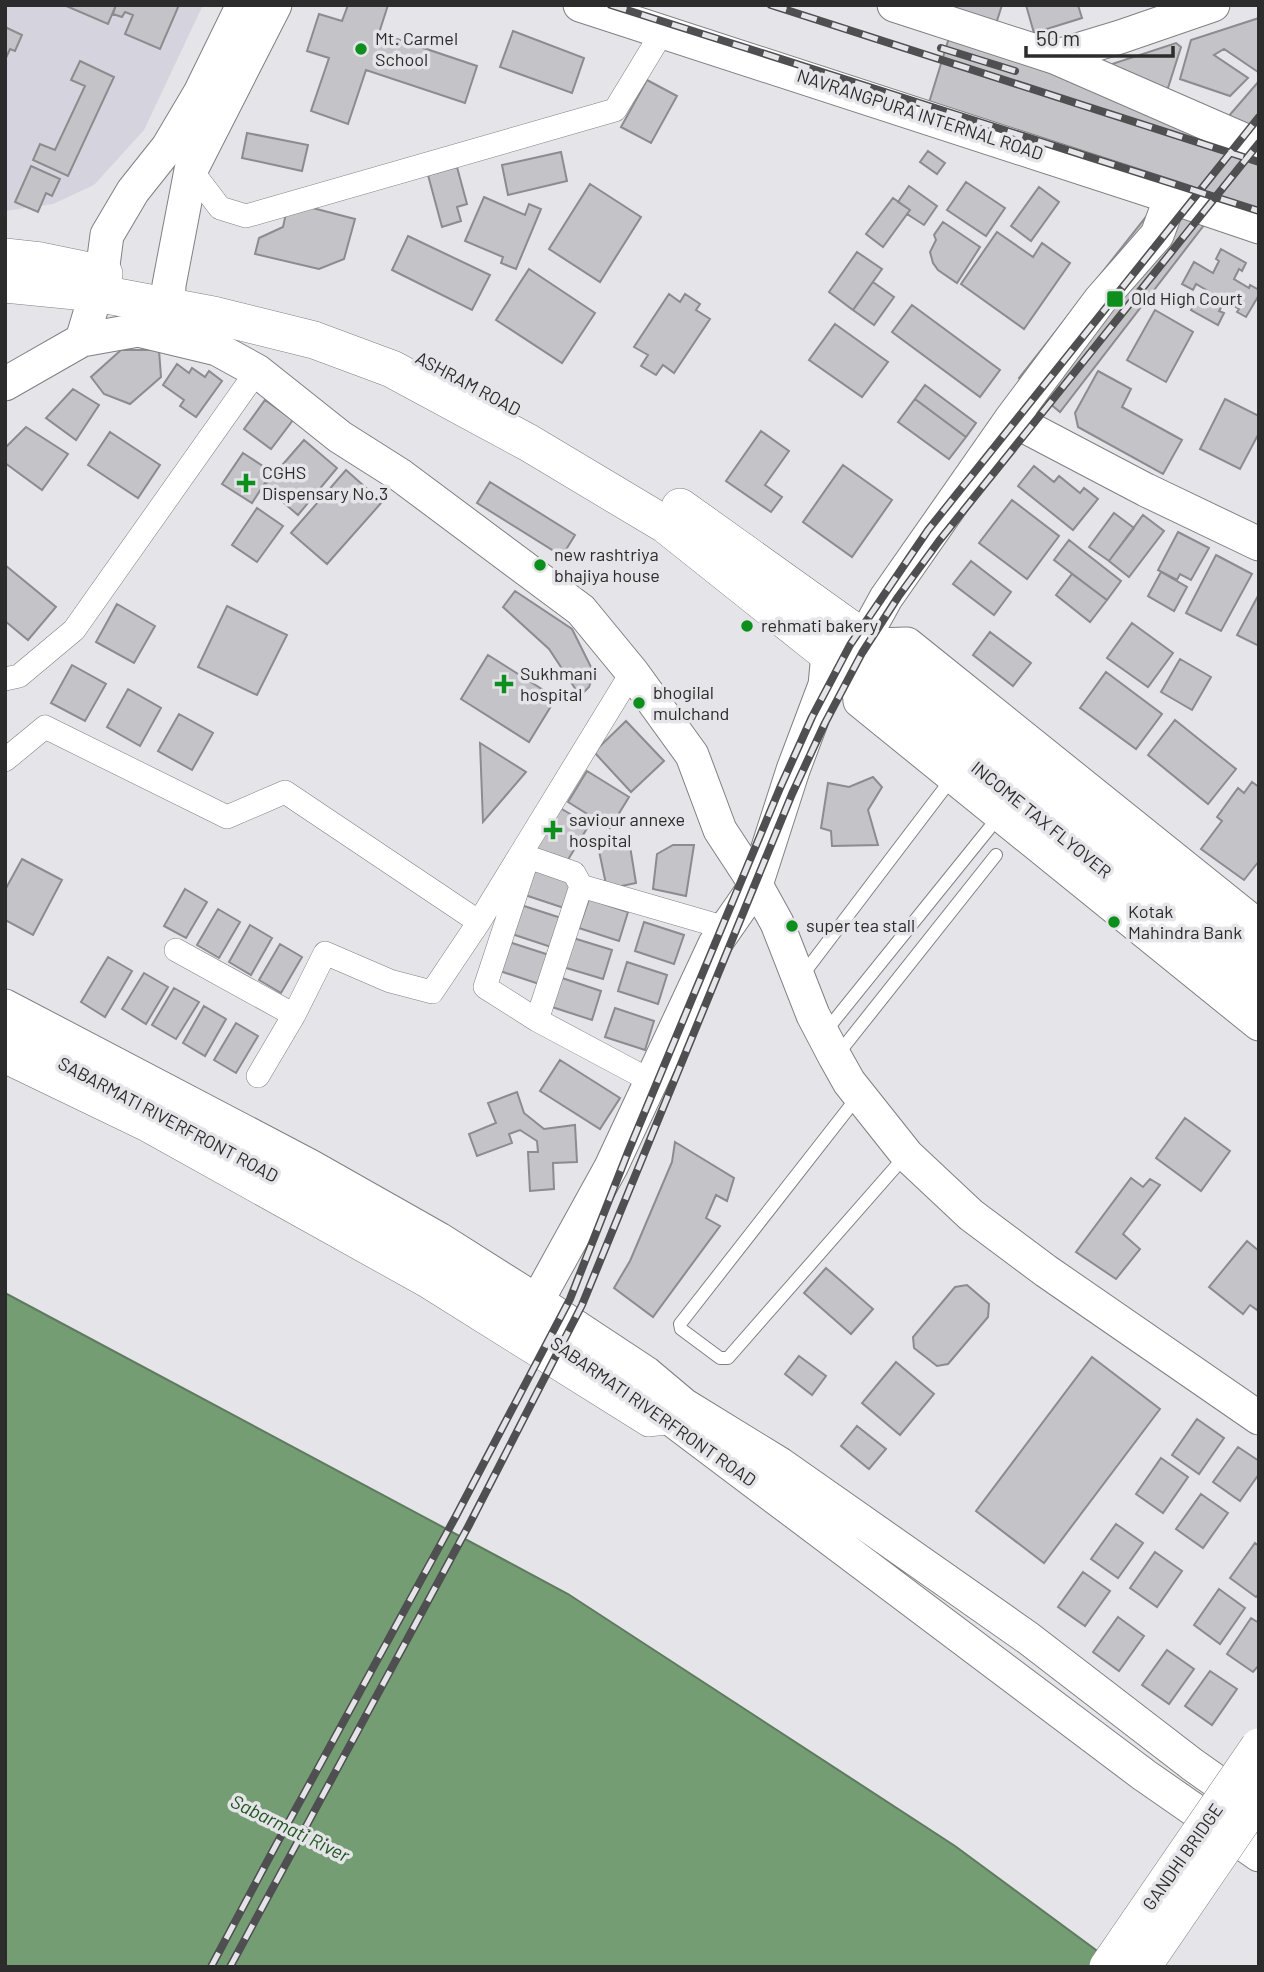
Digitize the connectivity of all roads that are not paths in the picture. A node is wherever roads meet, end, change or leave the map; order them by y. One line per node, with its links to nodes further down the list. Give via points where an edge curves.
1 (243, 5): 13 (main road, via 181,126 107,235)
2 (275, 5): 9 (main road)
3 (580, 5): 6 (main road, NAVRANGPURA INTERNAL ROAD)
4 (894, 5): 7 (main road)
5 (1213, 5): 7 (main road)
6 (663, 30): 9 (street, via 615,110 246,216 220,208); 10 (main road, NAVRANGPURA INTERNAL ROAD)
7 (1054, 57): 8 (main road)
8 (1253, 134)
9 (191, 170): 15 (main road)
10 (1171, 197): 11 (main road, NAVRANGPURA INTERNAL ROAD); 19 (main road, via 1157,235 1100,300)
11 (1259, 227)
12 (5, 257): 13 (main road, ASHRAM ROAD, via 41,261)
13 (99, 283): 14 (main road, ASHRAM ROAD); 15 (main road, ASHRAM ROAD); 16 (main road)
14 (5, 284)
15 (166, 309): 16 (main road, via 138,330); 17 (main road, via 217,349); 21 (main road, ASHRAM ROAD, via 321,317 401,348 540,422 678,505)
16 (82, 340): 18 (main road)
17 (257, 371): 22 (main road, via 340,437 400,475 580,610); 23 (street, via 74,630 19,676)
18 (5, 384)
19 (1011, 419): 20 (main road); 21 (main road, via 886,598)
20 (1259, 544)
21 (855, 652): 24 (main road, INCOME TAX FLYOVER); 26 (main road, via 860,701); 29 (main road, via 825,685); 32 (main road, via 907,644)
22 (632, 672): 29 (main road, via 692,755 720,830); 31 (street)
23 (5, 679)
24 (901, 689): 35 (main road, INCOME TAX FLYOVER, via 1034,779); 37 (main road, INCOME TAX FLYOVER)
25 (5, 760): 31 (street, via 45,727 227,817 285,792)
26 (954, 776): 27 (main road); 36 (lane)
27 (1000, 814): 41 (main road); 43 (lane)
28 (996, 855): 43 (lane)
29 (756, 885): 33 (main road); 36 (main road)
30 (581, 886): 33 (street); 40 (street); 40 (street, via 574,873 528,857 485,987)
31 (479, 922): 39 (street, via 432,992 390,981 325,953)
32 (1259, 927)
33 (726, 928): 46 (main road)
34 (176, 950): 39 (street)
35 (1259, 959)
36 (799, 979): 43 (main road)
37 (1259, 993)
38 (5, 1006): 49 (main road, SABARMATI RIVERFRONT ROAD, via 439,1238)
39 (294, 1015): 45 (street)
40 (537, 1020): 46 (street)
41 (1259, 1024)
42 (5, 1034): 51 (main road, SABARMATI RIVERFRONT ROAD, via 442,1272)
43 (829, 1045): 47 (main road)
44 (5, 1062): 51 (street, via 146,1130 426,1286 648,1425)
45 (258, 1076)
46 (652, 1080): 49 (main road, via 611,1167)
47 (859, 1094): 48 (main road); 48 (lane, via 680,1324 681,1329 720,1358 728,1358)
48 (906, 1155): 50 (main road, via 971,1214 1046,1271)
49 (537, 1301): 54 (main road, SABARMATI RIVERFRONT ROAD, via 1028,1638)
50 (1259, 1418)
51 (675, 1422): 55 (main road, SABARMATI RIVERFRONT ROAD, via 1143,1775)
52 (1259, 1747): 56 (main road, GANDHI BRIDGE, bridge)
53 (1259, 1796): 57 (main road, GANDHI BRIDGE, bridge)
54 (1259, 1811)
55 (1259, 1856)
56 (1108, 1967)
57 (1142, 1967)

